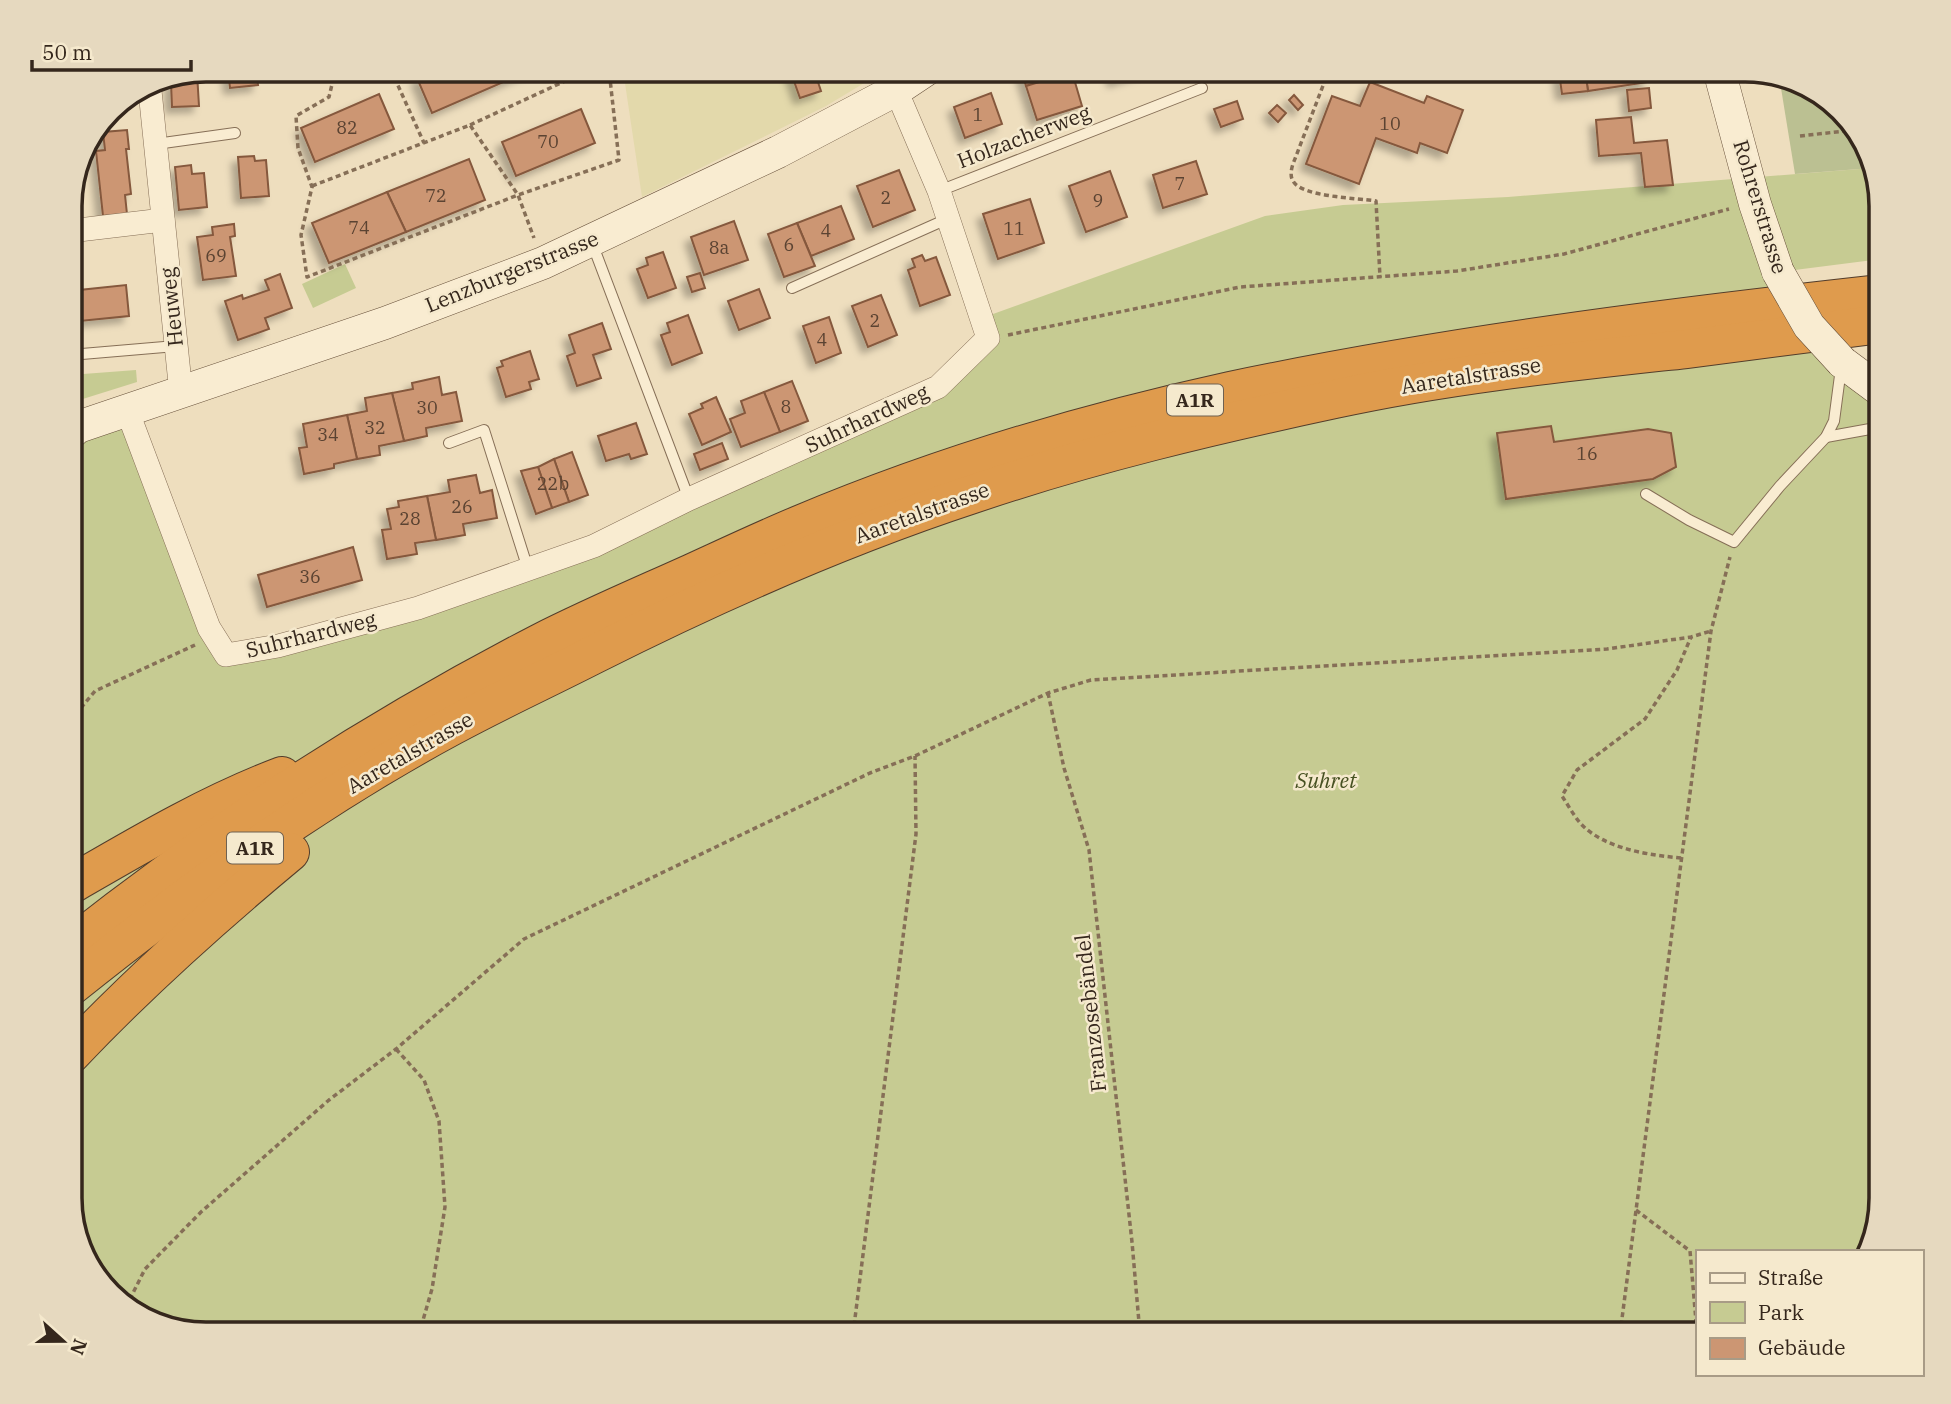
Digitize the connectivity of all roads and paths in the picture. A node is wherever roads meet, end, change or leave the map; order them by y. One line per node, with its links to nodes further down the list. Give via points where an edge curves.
1 (1324, 82): 26 (path, via 1293,164 1292,179 1308,192 1376,201)
2 (1722, 82): 20 (main road, Rohrerstrasse)
3 (332, 83): 17 (path, via 329,97 296,116 298,148)
4 (397, 83): 15 (path)
5 (561, 83): 11 (path)
6 (610, 83): 19 (path, via 619,160)
7 (907, 83): 9 (main road, Lenzburgerstrasse)
8 (1202, 88): 18 (lane, Holzacherweg)
9 (896, 90): 18 (street); 24 (main road, Lenzburgerstrasse)
10 (151, 96): 16 (street, Heuweg)
11 (470, 125): 15 (path); 19 (path)
12 (1843, 131): 14 (path)
13 (235, 133): 16 (lane)
14 (1800, 136)
15 (424, 143): 17 (path)
16 (156, 144): 22 (street, Heuweg)
17 (312, 187): 19 (path, via 301,235 307,277)
18 (939, 191): 21 (street)
19 (519, 195): 25 (path)
20 (1755, 204): 26 (path, via 1564,254 1457,271); 33 (main road, Rohrerstrasse, bridge, via 1778,272 1804,318)
21 (947, 219): 27 (lane); 30 (street)
22 (163, 220): 23 (street); 31 (street, Heuweg)
23 (83, 229)
24 (592, 242): 25 (main road, Lenzburgerstrasse); 41 (lane)
25 (543, 263): 34 (main road, Lenzburgerstrasse)
26 (1380, 277): 30 (path, via 1240,287)
27 (792, 288)
28 (1869, 295): 50 (highway, Aaretalstrasse / A1R, via 1493,342 1228,392 1017,448 798,525 630,601 526,650)
29 (1869, 325): 49 (highway, Aaretalstrasse / A1R, via 1515,368 1339,398 1094,457 970,495 782,565)
30 (988, 338): 41 (street, Suhrhardweg, via 938,387)
31 (176, 346): 32 (lane); 34 (street, Heuweg)
32 (83, 354)
33 (1861, 377): 38 (lane)
34 (181, 393): 35 (main road, Lenzburgerstrasse)
35 (127, 410): 36 (main road, Lenzburgerstrasse); 45 (street, Suhrhardweg)
36 (83, 425)
37 (1869, 429): 38 (lane)
38 (1826, 437): 42 (lane)
39 (449, 443): 43 (lane, via 484,430)
40 (1646, 494): 42 (lane)
41 (690, 499): 43 (street, Suhrhardweg, via 594,546)
42 (1734, 542): 44 (path)
43 (528, 569): 45 (street, Suhrhardweg, via 418,608 278,646 226,655)
44 (1711, 631): 46 (path); 52 (path)
45 (215, 637): 48 (path, via 95,691)
46 (1691, 637): 47 (path, via 1607,649 1091,680); 52 (path, via 1677,670 1645,719 1577,770 1562,796 1582,825 1613,844 1648,855)
47 (1048, 693): 51 (path); 63 (path, Franzosebändel, via 1089,850)
48 (83, 705)
49 (451, 727): 55 (highway, Aaretalstrasse / A1R, via 261,844); 56 (highway, via 198,929)
50 (352, 749): 53 (highway, via 237,793); 54 (highway, Aaretalstrasse / A1R, via 184,862)
51 (915, 756): 57 (path, via 870,773 524,939); 62 (path, via 916,834)
52 (1682, 858): 58 (path)
53 (83, 877)
54 (83, 937)
55 (83, 977)
56 (83, 1042)
57 (396, 1049): 59 (path, via 329,1100 201,1213 145,1269); 61 (path, via 424,1080 439,1121 445,1207)
58 (1636, 1210): 60 (path, via 1690,1251); 64 (path)
59 (131, 1296)
60 (1696, 1321)
61 (422, 1322)
62 (855, 1322)
63 (1139, 1322)
64 (1622, 1322)

